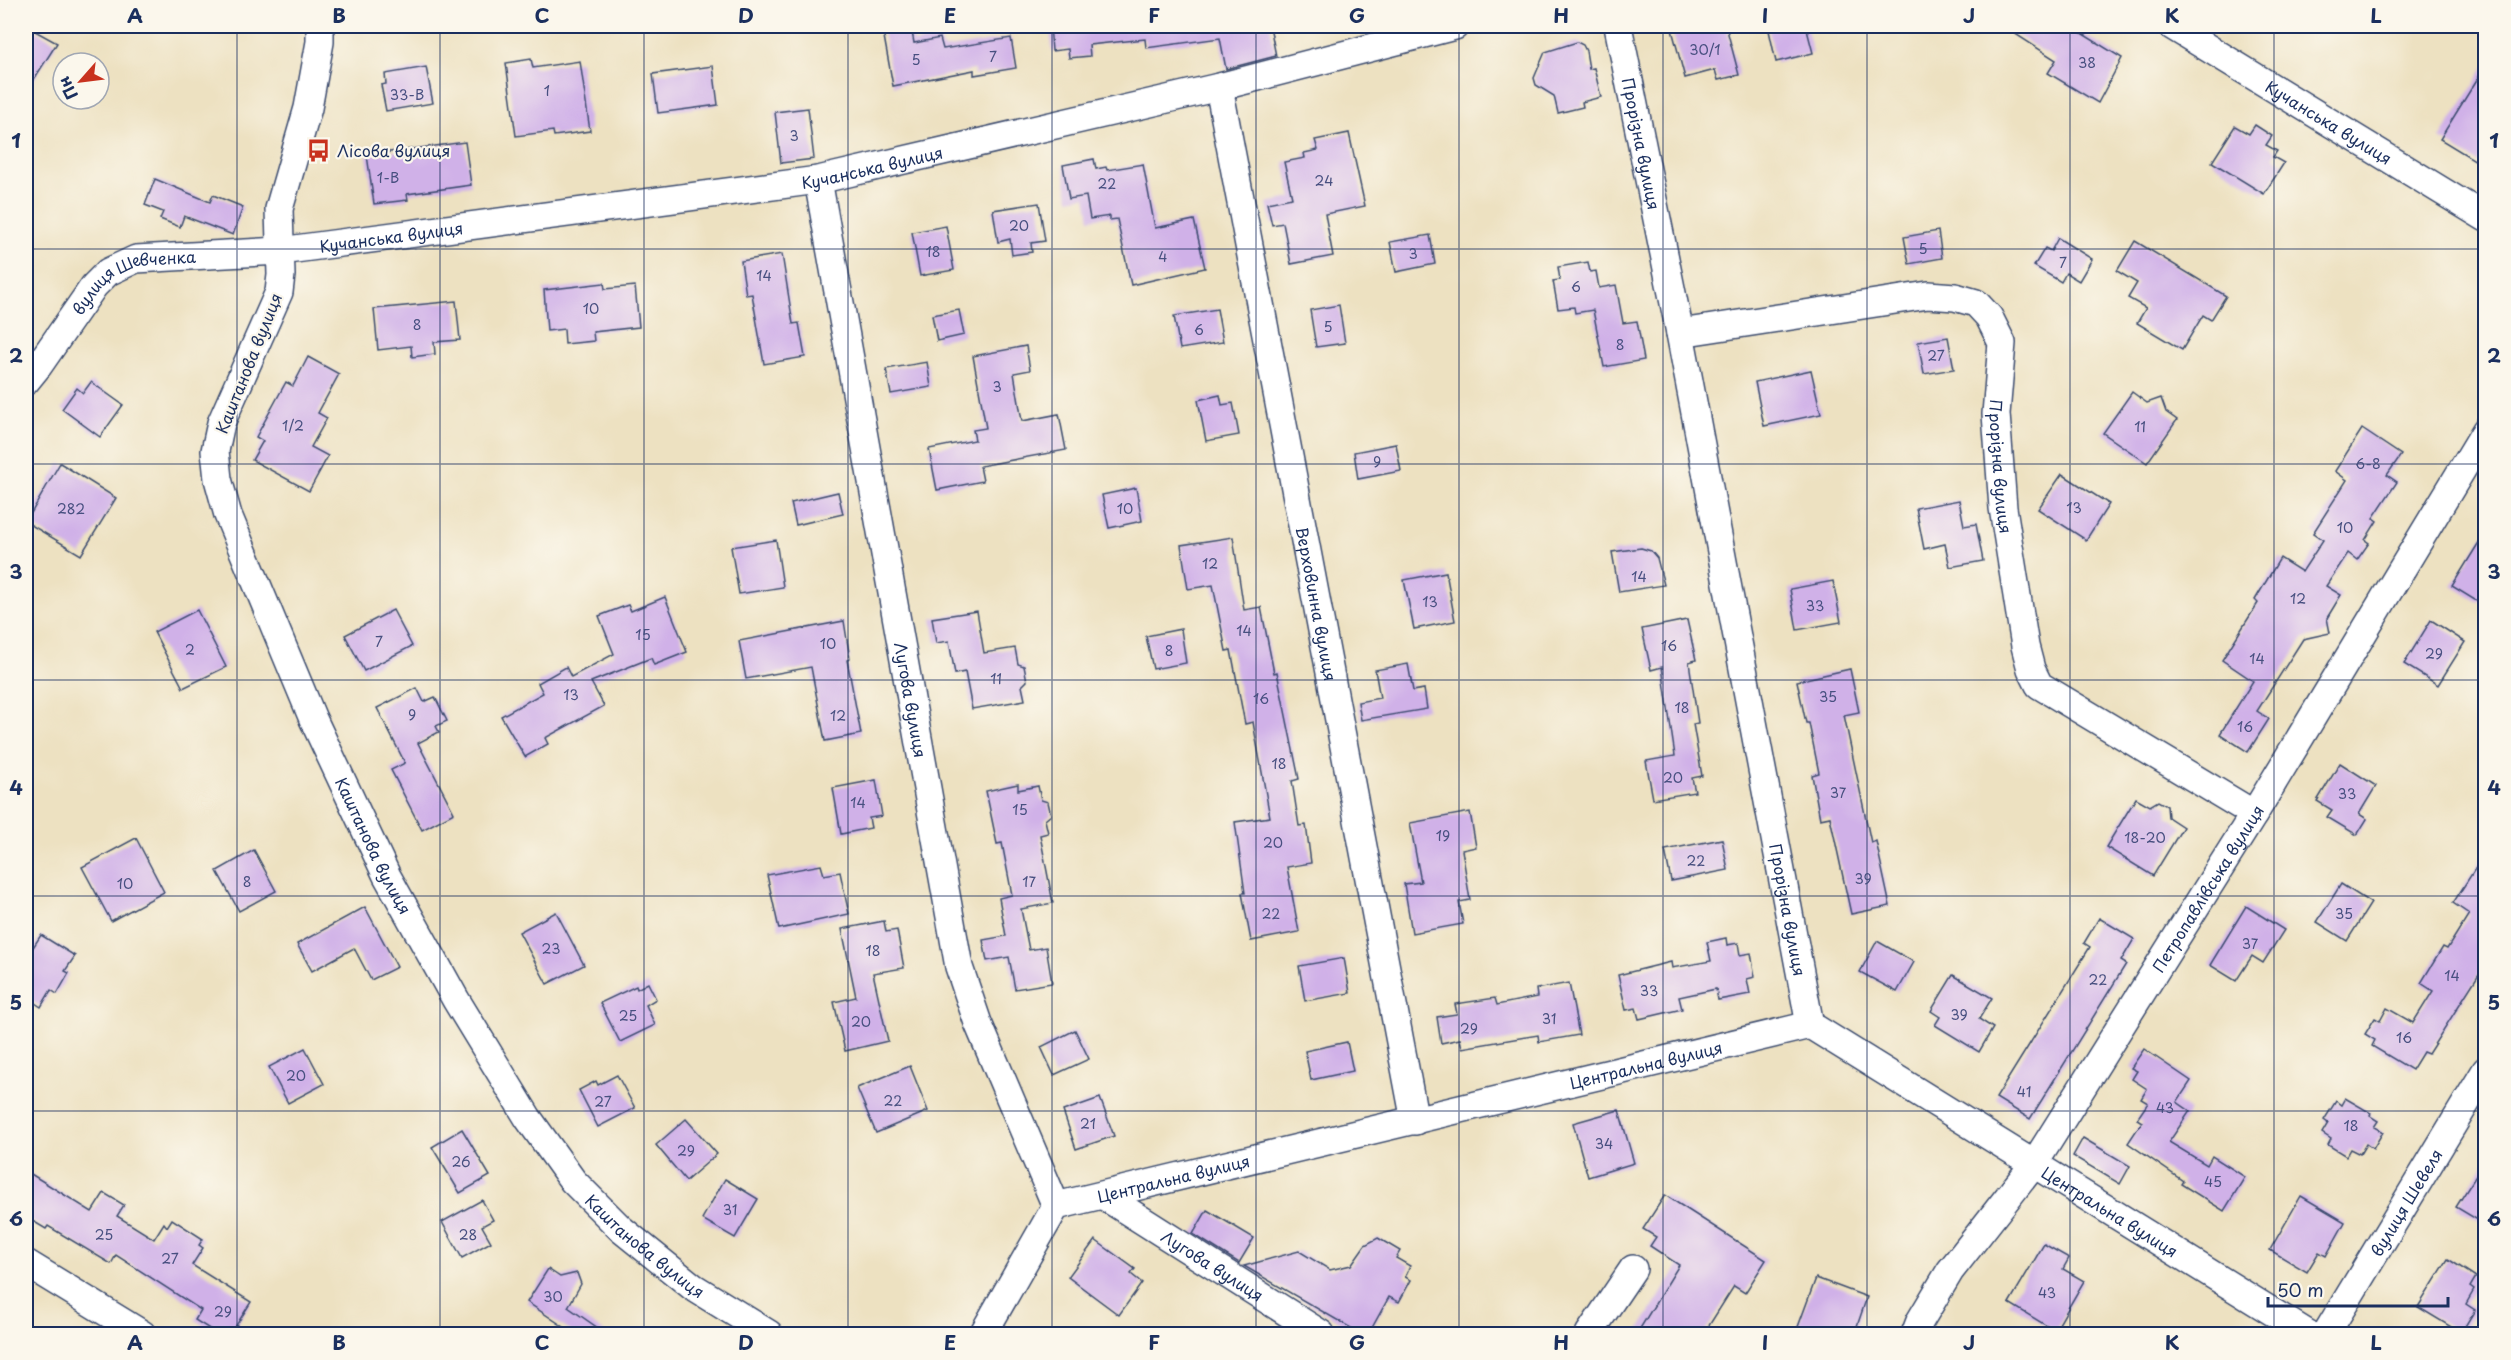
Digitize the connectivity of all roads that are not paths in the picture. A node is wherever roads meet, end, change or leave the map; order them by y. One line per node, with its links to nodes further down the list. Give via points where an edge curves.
1 (320, 26): 8 (street, Каштанова вулиця, via 308,108 279,209)
2 (1455, 26): 5 (street, Кучанська вулиця)
3 (1618, 26): 9 (street, Прорізна вулиця)
4 (2172, 26): 7 (street, Кучанська вулиця)
5 (1218, 87): 6 (street, Кучанська вулиця); 15 (street, Верховинна вулиця)
6 (818, 180): 8 (street, Кучанська вулиця); 18 (street, Лугова вулиця, via 959,967 978,1023)
7 (2486, 218)
8 (280, 251): 10 (street, вулиця Шевченка, via 136,259 120,264 94,286); 22 (street, Каштанова вулиця, via 279,292 221,423 215,451 228,514 313,719 387,876 456,1000 528,1118 573,1181 621,1229 693,1287)
9 (1680, 333): 12 (street, Прорізна вулиця, via 1928,295 1976,303 1989,316 2001,343 1996,414 2003,508 2025,646 2039,685); 13 (street, Прорізна вулиця)
10 (26, 381)
11 (2486, 430): 12 (street, Петропавлівська вулиця)
12 (2254, 814): 16 (street, Петропавлівська вулиця)
13 (1810, 1025): 15 (street, Центральна вулиця); 16 (street, Центральна вулиця)
14 (2486, 1070): 28 (street, вулиця Шевеля)
15 (1415, 1121): 17 (street, Центральна вулиця)
16 (2034, 1164): 26 (street, Петропавлівська вулиця, via 1950,1271); 27 (street, Центральна вулиця)
17 (1104, 1196): 18 (street, Центральна вулиця); 24 (street, Лугова вулиця)
18 (1056, 1206): 23 (street)
19 (26, 1263): 21 (street)
20 (1633, 1269): 25 (street)
21 (141, 1335)
22 (769, 1335)
23 (983, 1335)
24 (1321, 1335)
25 (1589, 1335)
26 (1915, 1335)
27 (2308, 1335)
28 (2325, 1335)

